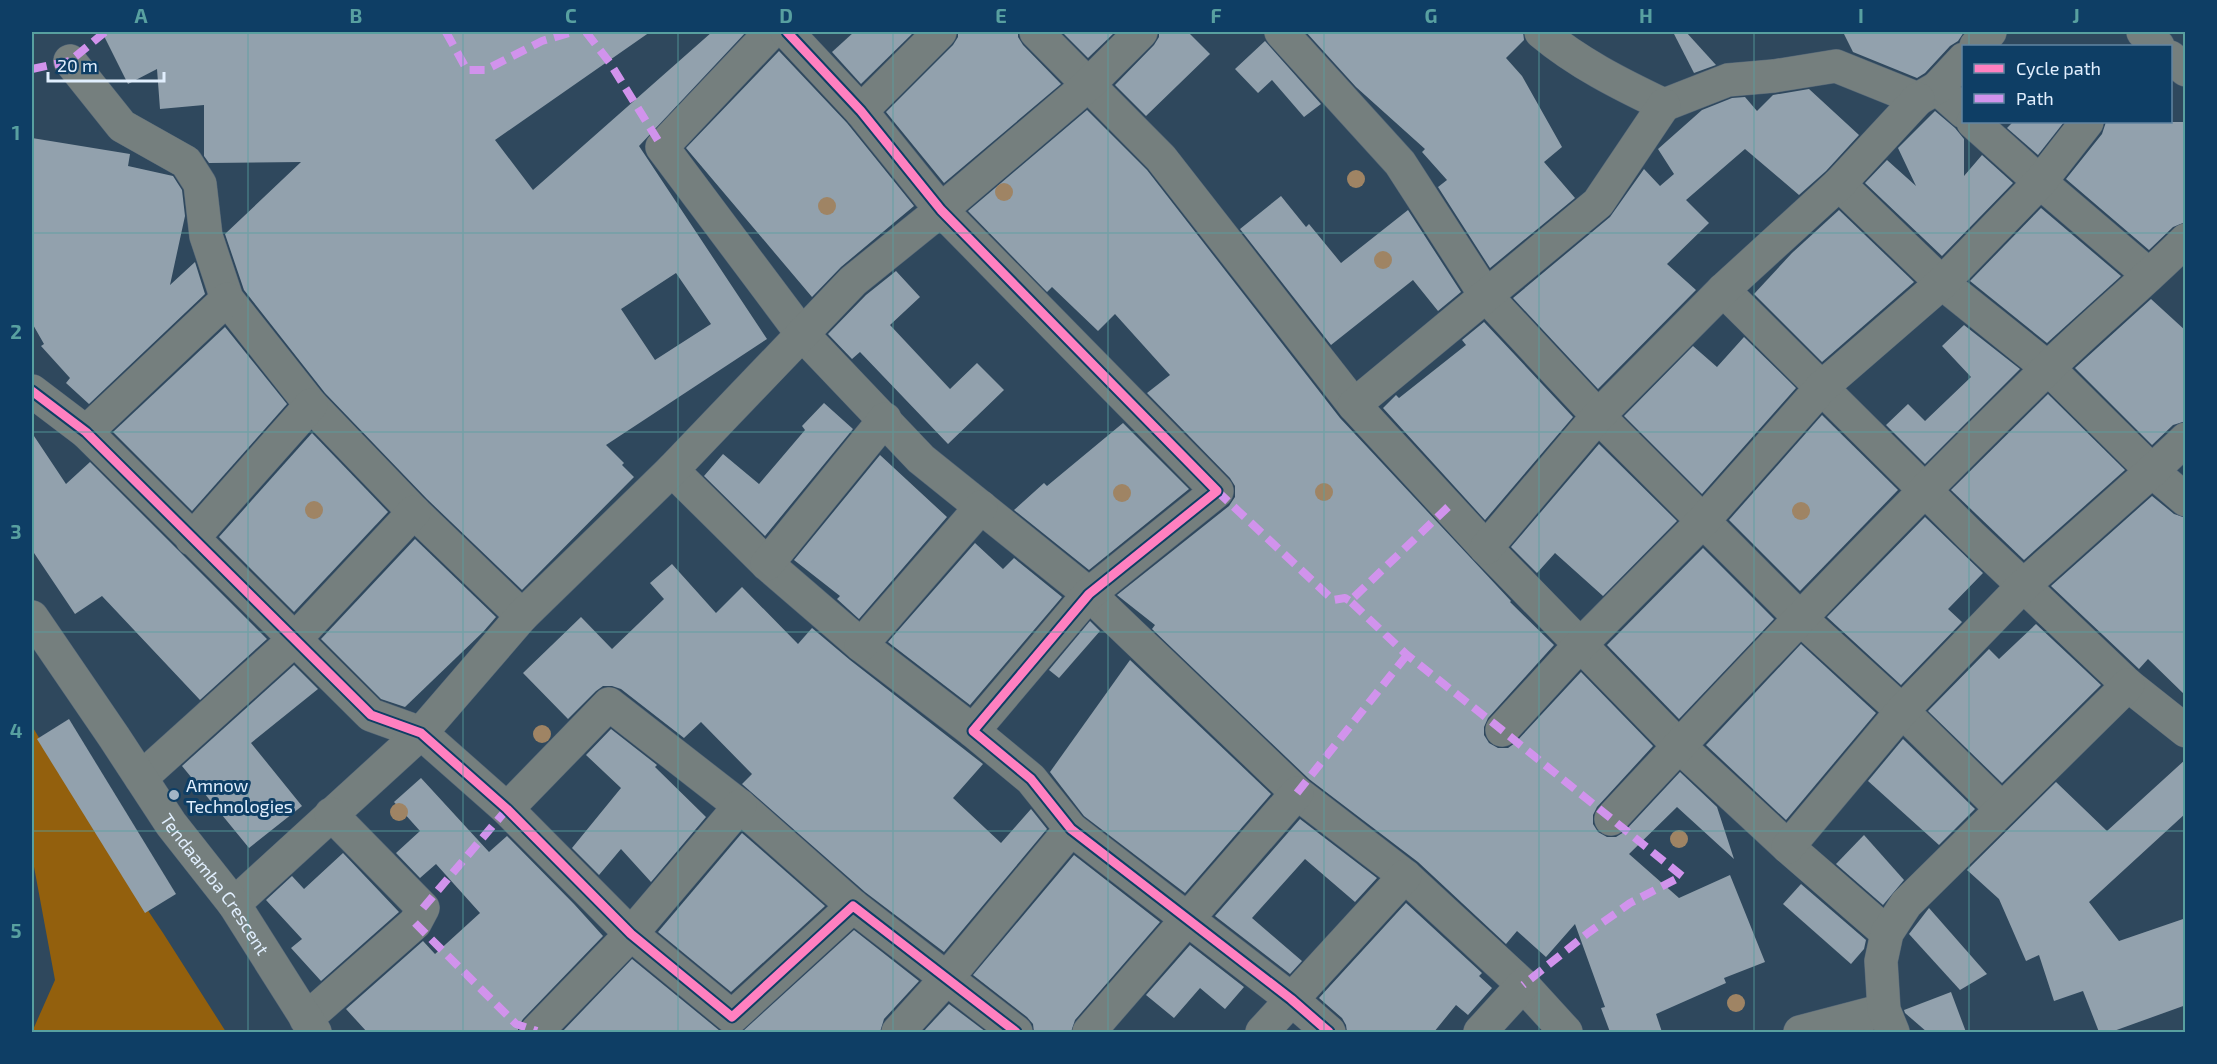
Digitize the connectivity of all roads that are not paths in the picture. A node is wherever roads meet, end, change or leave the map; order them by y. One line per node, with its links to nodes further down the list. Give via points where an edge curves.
1 (771, 32): 30 (street, via 662,147)
2 (787, 32): 17 (street)
3 (940, 32): 17 (street)
4 (1036, 32): 14 (street)
5 (1141, 32): 14 (street)
6 (1281, 32): 28 (street, via 1400,163)
7 (1541, 32): 16 (street, via 1611,80)
8 (1990, 32): 9 (street)
9 (1977, 45)
10 (2172, 57): 13 (street)
11 (1962, 61): 15 (street)
12 (70, 62): 29 (street, via 122,126 186,162 200,184 206,236)
13 (2186, 70)
14 (1088, 86): 23 (street); 35 (street, via 1161,158)
15 (1927, 93): 16 (street, via 1836,66 1728,80); 18 (street); 22 (street)
16 (1664, 105): 28 (street, via 1598,203)
17 (861, 111): 23 (street)
18 (1962, 111)
19 (1974, 123): 21 (street)
20 (2086, 123): 21 (street)
21 (2040, 182): 25 (street); 26 (street)
22 (1839, 184): 26 (street); 27 (street)
23 (941, 210): 30 (street, via 853,281); 51 (street, via 1217,491)
24 (2186, 240): 25 (street)
25 (2149, 275): 31 (street)
26 (1942, 283): 31 (street); 32 (street)
27 (1723, 290): 32 (street); 36 (street)
28 (1486, 296): 35 (street); 36 (street)
29 (227, 299): 34 (street); 38 (street)
30 (802, 334): 37 (street); 40 (street)
31 (2048, 368): 41 (street); 42 (street)
32 (1822, 387): 42 (street); 46 (street)
33 (32, 391): 38 (street)
34 (312, 405): 45 (street); 47 (street)
35 (1354, 405): 48 (street)
36 (1598, 416): 46 (street); 48 (street)
37 (885, 419): 44 (street, via 921,459); 49 (street)
38 (86, 432): 47 (street)
39 (2186, 439): 41 (street)
40 (672, 470): 49 (street); 52 (street)
41 (2152, 471): 43 (street); 50 (street)
42 (1926, 489): 50 (street); 54 (street)
43 (2186, 500)
44 (981, 507): 51 (street); 57 (street)
45 (414, 512): 52 (street); 55 (street)
46 (1703, 521): 54 (street); 56 (street)
47 (192, 539): 55 (street)
48 (1486, 548): 56 (street)
49 (767, 564): 57 (street)
50 (2023, 585): 58 (street); 59 (street)
51 (1089, 594): 61 (street); 66 (street)
52 (522, 616): 63 (street)
53 (32, 617): 65 (street, Tendaamba Crescent)
54 (1801, 619): 59 (street); 64 (street)
55 (295, 639): 63 (street, via 371,715); 65 (street)
56 (1581, 644): 60 (street); 64 (street)
57 (861, 645): 61 (street)
58 (2128, 686): 62 (street); 69 (street)
59 (1902, 711): 69 (street); 73 (street)
60 (1502, 730)
61 (973, 731): 72 (street, via 1031,779)
62 (2186, 732)
63 (421, 733): 68 (street); 70 (street)
64 (1678, 746): 71 (street); 73 (street)
65 (141, 778): 75 (street, Tendaamba Crescent, via 171,824)
66 (1298, 793): 74 (street); 77 (street)
67 (740, 806): 68 (street, via 609,704); 76 (street); 79 (street)
68 (507, 809): 79 (street)
69 (2002, 809): 78 (street, via 1906,903)
70 (331, 814): 75 (street); 85 (street, via 423,908 415,923)
71 (1611, 819)
72 (1071, 829): 77 (street); 80 (street)
73 (1788, 847): 78 (street)
74 (1405, 876): 81 (street); 82 (street)
75 (234, 904): 85 (street, Tendaamba Crescent)
76 (853, 906): 80 (street); 84 (street)
77 (1186, 919): 82 (street); 89 (street)
78 (1887, 933): 83 (street, via 1881,961)
79 (631, 934): 84 (street); 86 (street)
80 (946, 979): 87 (street); 88 (street)
81 (1523, 985): 92 (street); 93 (street)
82 (1291, 999): 90 (street); 91 (street)
83 (1889, 1021): 94 (street)
84 (725, 1024)
85 (311, 1026)
86 (537, 1032)
87 (897, 1032)
88 (1016, 1032)
89 (1089, 1032)
90 (1262, 1032)
91 (1329, 1032)
92 (1480, 1032)
93 (1566, 1032)
94 (1800, 1032)

